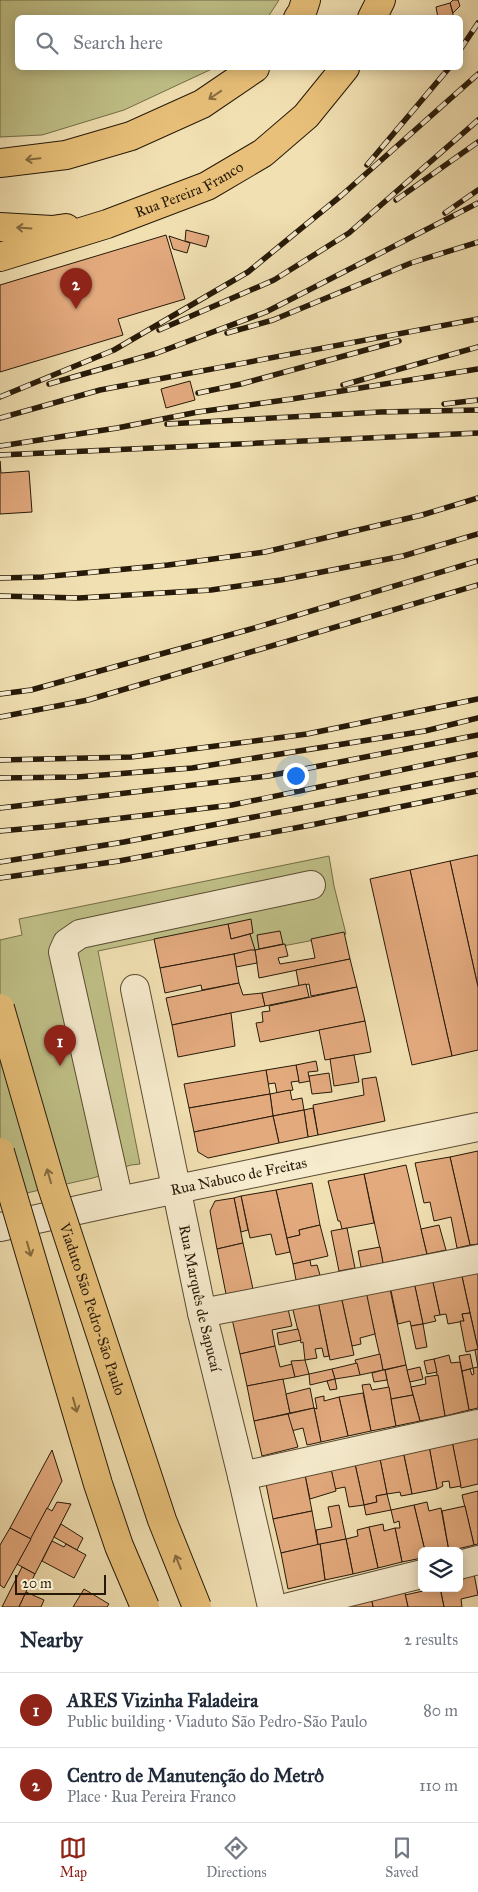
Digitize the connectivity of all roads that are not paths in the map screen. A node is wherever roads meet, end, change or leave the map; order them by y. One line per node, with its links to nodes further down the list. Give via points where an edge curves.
1 (306, 0): 3 (main road)
2 (381, 0): 4 (main road)
3 (300, 15)
4 (374, 15)
5 (252, 70): 7 (main road, one-way to 7, via 202,104 131,136 66,155)
6 (343, 70): 8 (main road, Rua Pereira Franco, via 306,116 264,153 207,186)
7 (0, 162)
8 (107, 224): 9 (main road, one-way to 9, via 52,230); 10 (main road, Rua Pereira Franco)
9 (0, 227)
10 (0, 257)
11 (311, 885): 17 (street, via 80,934 67,943 63,952)
12 (135, 989): 16 (street, Rua Marquês de Sapucaí)
13 (0, 1008): 27 (main road, Viaduto São Pedro-São Paulo, one-way to 13, bridge, via 159,1511 52,1188)
14 (478, 1127): 16 (street, Rua Nabuco de Freitas)
15 (0, 1152): 26 (main road, one-way to 26, bridge, via 98,1484 119,1546)
16 (176, 1189): 17 (street, Rua Nabuco de Freitas); 20 (street, Rua Marquês de Sapucaí)
17 (119, 1201): 18 (street, Rua Nabuco de Freitas)
18 (0, 1227)
19 (478, 1259): 20 (street)
20 (202, 1313): 22 (street, Rua Marquês de Sapucaí)
21 (478, 1424): 22 (street)
22 (242, 1476): 28 (street, Rua Marquês de Sapucaí)
23 (478, 1560): 24 (street)
24 (463, 1564)
25 (418, 1575): 29 (street)
26 (145, 1607)
27 (197, 1607)
28 (272, 1607)
29 (289, 1607)

